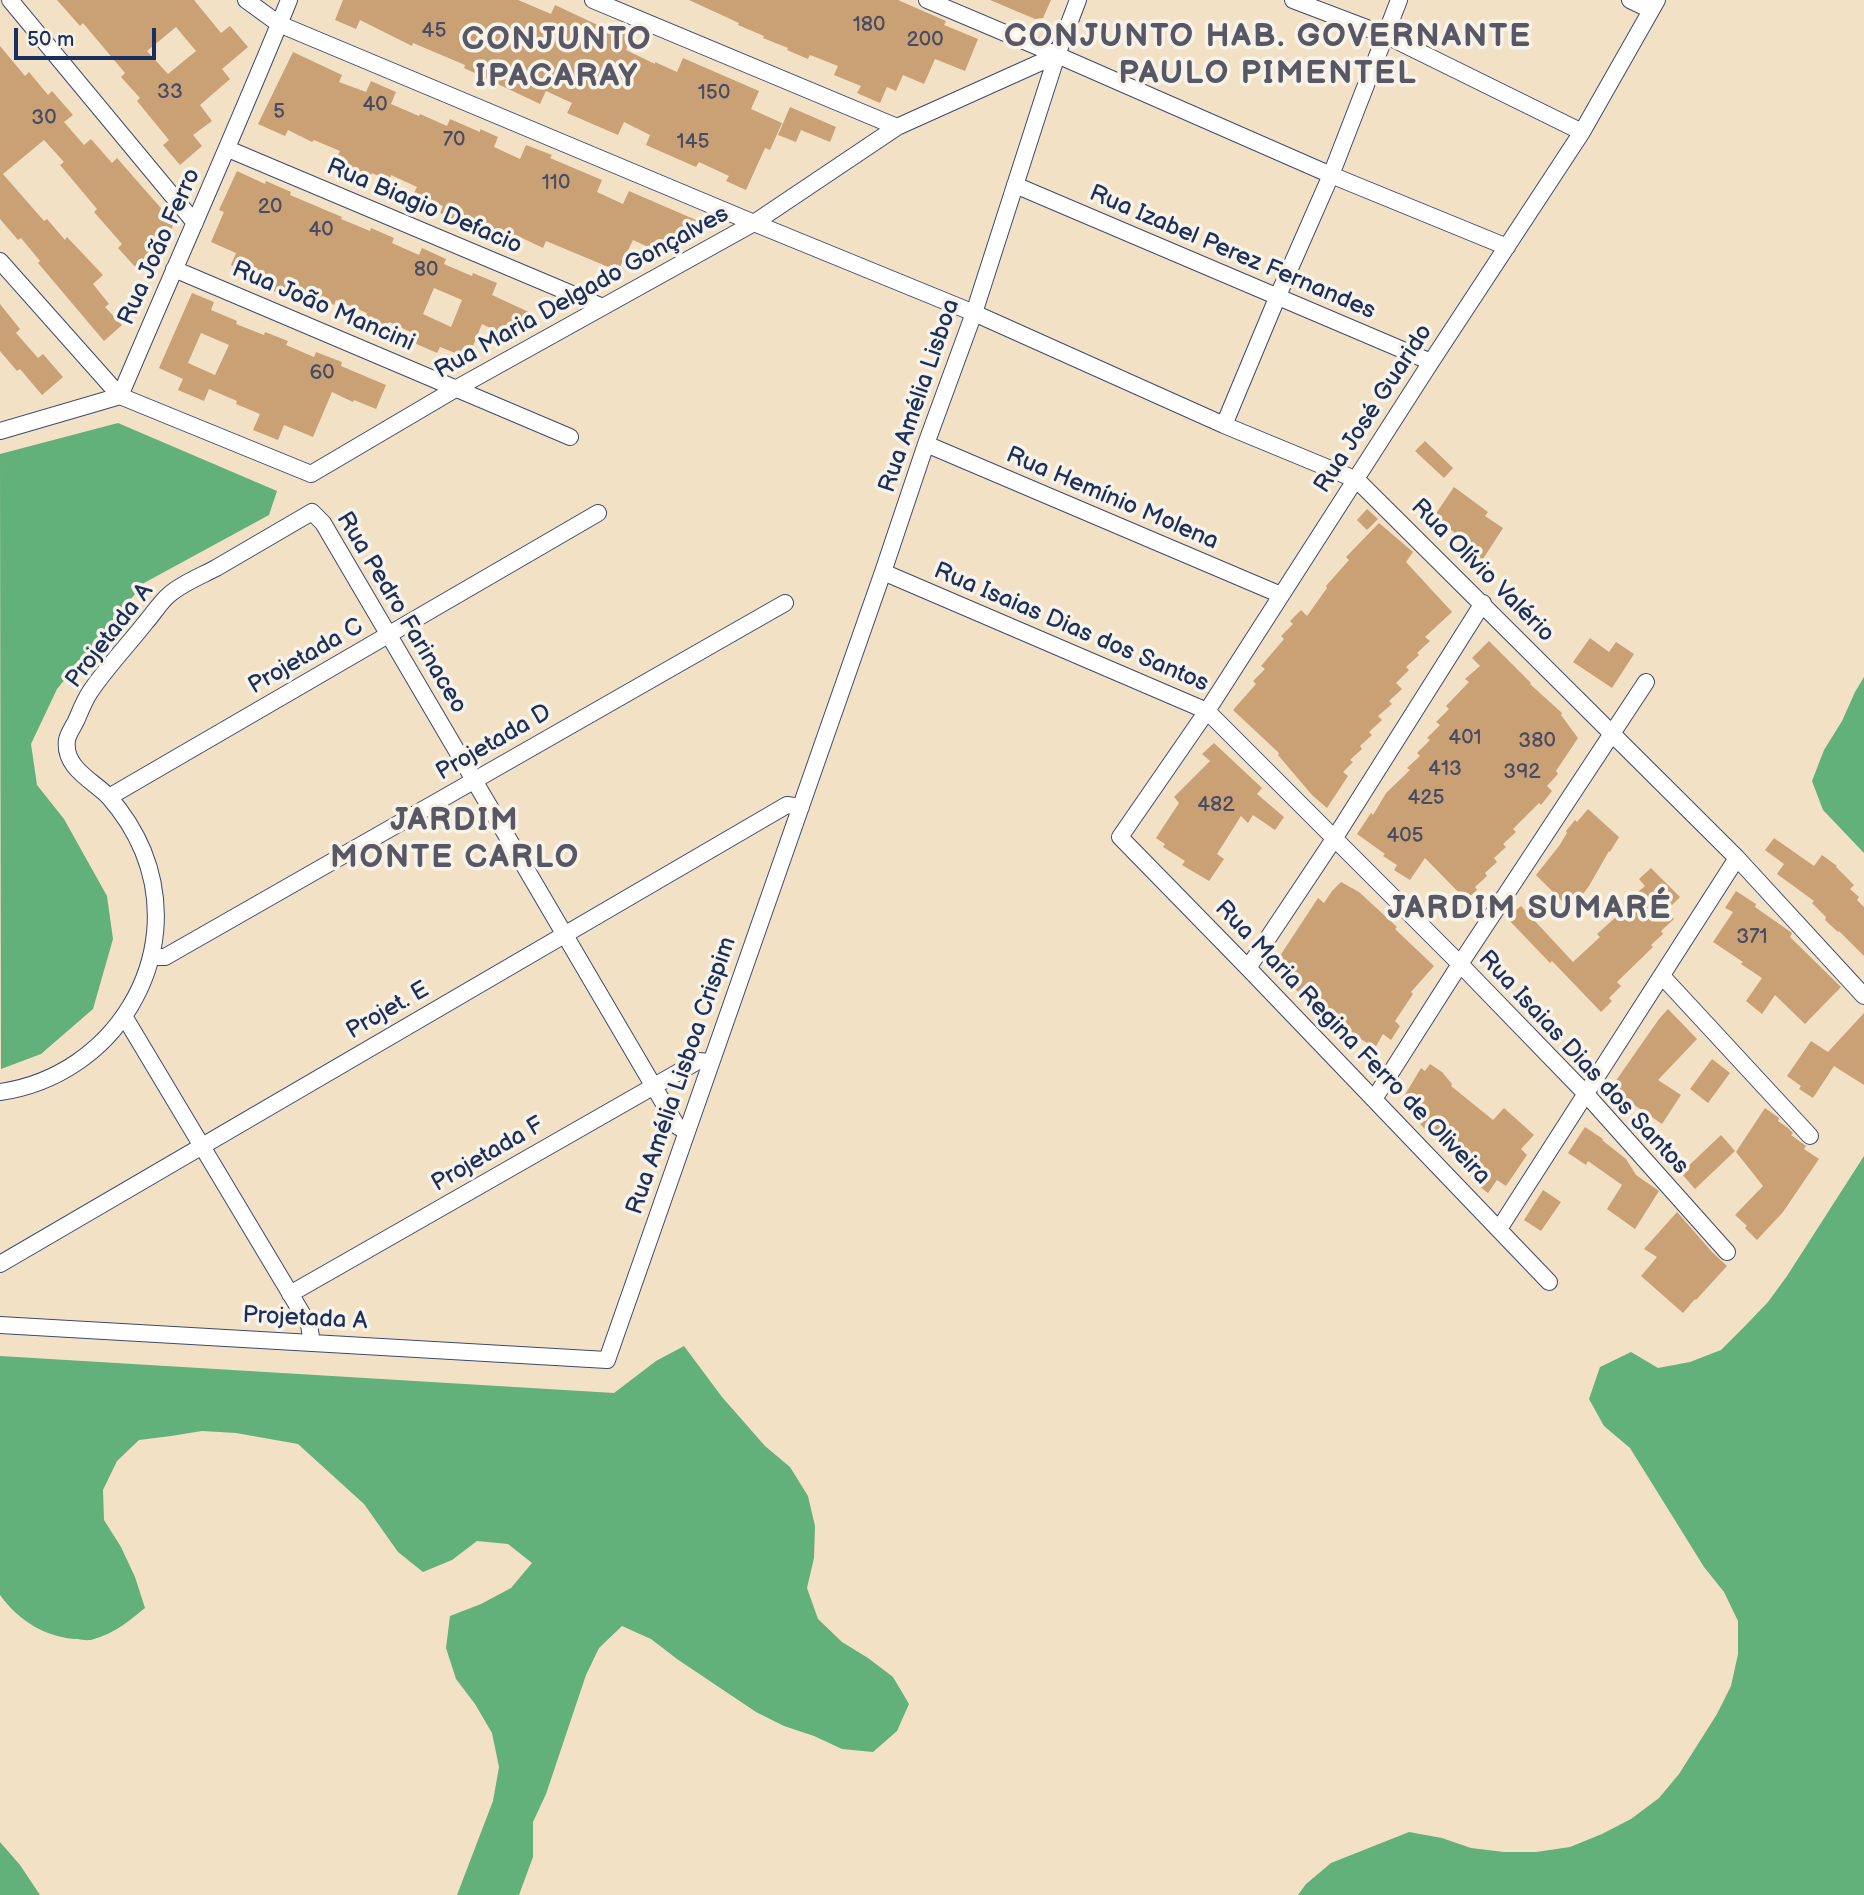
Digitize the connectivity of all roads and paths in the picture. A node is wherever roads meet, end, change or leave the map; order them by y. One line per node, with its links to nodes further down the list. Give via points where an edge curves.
1 (10, 0): 20 (street)
2 (246, 0): 12 (street, Rua Olívio Valério)
3 (289, 0): 12 (street, Rua João Ferro)
4 (593, 0): 11 (street)
5 (927, 0): 14 (street)
6 (1078, 0): 14 (street, Rua Amélia Lisboa)
7 (1293, 0): 13 (street)
8 (1399, 0): 13 (street)
9 (1630, 0): 10 (street)
10 (1654, 5): 16 (street, Rua José Guarido)
11 (631, 7): 15 (street)
12 (279, 24): 17 (street, Rua João Ferro); 21 (street, Rua Olívio Valério)
13 (1385, 36): 16 (street); 18 (street)
14 (1057, 55): 15 (street, Rua Maria Delgado Gonçalves); 18 (street); 19 (street, Rua Amélia Lisboa)
15 (897, 127): 21 (street, Rua Maria Delgado Gonçalves)
16 (1582, 132): 22 (street, Rua José Guarido)
17 (228, 149): 20 (street, Rua João Ferro); 26 (street, Rua Biagio Defacio)
18 (1331, 176): 22 (street); 25 (street)
19 (1016, 185): 25 (street, Rua Izabel Perez Fernandes); 27 (street, Rua Amélia Lisboa)
20 (195, 223): 24 (street, Rua João Ferro)
21 (754, 223): 26 (street, Rua Maria Delgado Gonçalves); 27 (street, Rua Olívio Valério)
22 (1507, 247): 28 (street, Rua José Guarido)
23 (0, 261): 30 (street)
24 (174, 269): 29 (street, Rua João Mancini); 30 (street, Rua João Ferro)
25 (1277, 298): 28 (street, Rua Izabel Perez Fernandes); 31 (street)
26 (603, 307): 29 (street, Rua Maria Delgado Gonçalves)
27 (974, 313): 31 (street, Rua Olívio Valério); 34 (street, Rua Amélia Lisboa)
28 (1431, 362): 35 (street, Rua José Guarido)
29 (457, 388): 30 (street, Rua Maria Delgado Gonçalves, via 311,474); 33 (street, Rua João Mancini)
30 (120, 396): 32 (street)
31 (1224, 425): 35 (street, Rua Olívio Valério)
32 (0, 431)
33 (570, 437)
34 (926, 444): 38 (street, Rua Amélia Lisboa); 39 (street, Rua Hemínio Molena)
35 (1357, 480): 39 (street, Rua José Guarido); 41 (street, Rua Olívio Valério)
36 (312, 512): 42 (street, Rua Pedro Farinaceo); 47 (street, Projetada A, via 168,594 88,694 67,740 68,748 79,772)
37 (598, 513): 42 (street, Projetada C)
38 (883, 572): 44 (street, Rua Isaias Dias dos Santos); 48 (street, Rua Amélia Lisboa)
39 (1281, 595): 44 (street, Rua José Guarido)
40 (785, 603): 46 (street, Projetada D)
41 (1483, 603): 45 (street, Rua Olívio Valério); 50 (street)
42 (389, 635): 46 (street, Rua Pedro Farinaceo); 47 (street, Projetada C)
43 (1646, 682): 45 (street)
44 (1207, 711): 49 (street, Rua José Guarido); 50 (street, Rua Isaias Dias dos Santos)
45 (1612, 734): 51 (street, Rua Olívio Valério); 54 (street)
46 (474, 780): 52 (street, Rua Pedro Farinaceo); 53 (street, Projetada D, via 165,957)
47 (109, 797): 53 (street, Projetada A, via 134,832 150,872 155,915)
48 (801, 807): 52 (street, Projet. E, via 786,805); 59 (street, Rua Amélia Lisboa Crispim)
49 (1120, 837): 55 (street, Rua Maria Regina Ferro de Oliveira)
50 (1334, 839): 54 (street, Rua Isaias Dias dos Santos); 55 (street)
51 (1737, 858): 56 (street); 57 (street, Rua Olívio Valério)
52 (564, 934): 60 (street, Rua Pedro Farinaceo); 66 (street, Projet. E)
53 (150, 957): 58 (street, Projetada A, via 136,998)
54 (1460, 964): 62 (street, Rua Isaias Dias dos Santos); 63 (street)
55 (1248, 968): 63 (street, Rua Maria Regina Ferro de Oliveira)
56 (1662, 976): 62 (street); 65 (street)
57 (1864, 996)
58 (124, 1016): 61 (street, Projetada A, via 77,1064 36,1083); 66 (street)
59 (711, 1062): 60 (street, Projetada F, via 698,1061); 64 (street, Rua Amélia Lisboa Crispim)
60 (653, 1086): 64 (street, Rua Pedro Farinaceo, via 677,1126); 71 (street, Projetada F)
61 (0, 1092)
62 (1586, 1094): 67 (street); 68 (street, Rua Isaias Dias dos Santos)
63 (1374, 1099): 67 (street, Rua Maria Regina Ferro de Oliveira)
64 (687, 1132): 74 (street, Rua Amélia Lisboa Crispim)
65 (1810, 1136)
66 (202, 1146): 69 (street, Projet. E); 71 (street)
67 (1499, 1229): 70 (street, Rua Maria Regina Ferro de Oliveira)
68 (1727, 1252)
69 (0, 1264)
70 (1549, 1282)
71 (290, 1294): 73 (street, via 309,1325)
72 (0, 1325): 73 (street, Projetada A)
73 (312, 1343): 74 (street, Projetada A)
74 (607, 1360)

